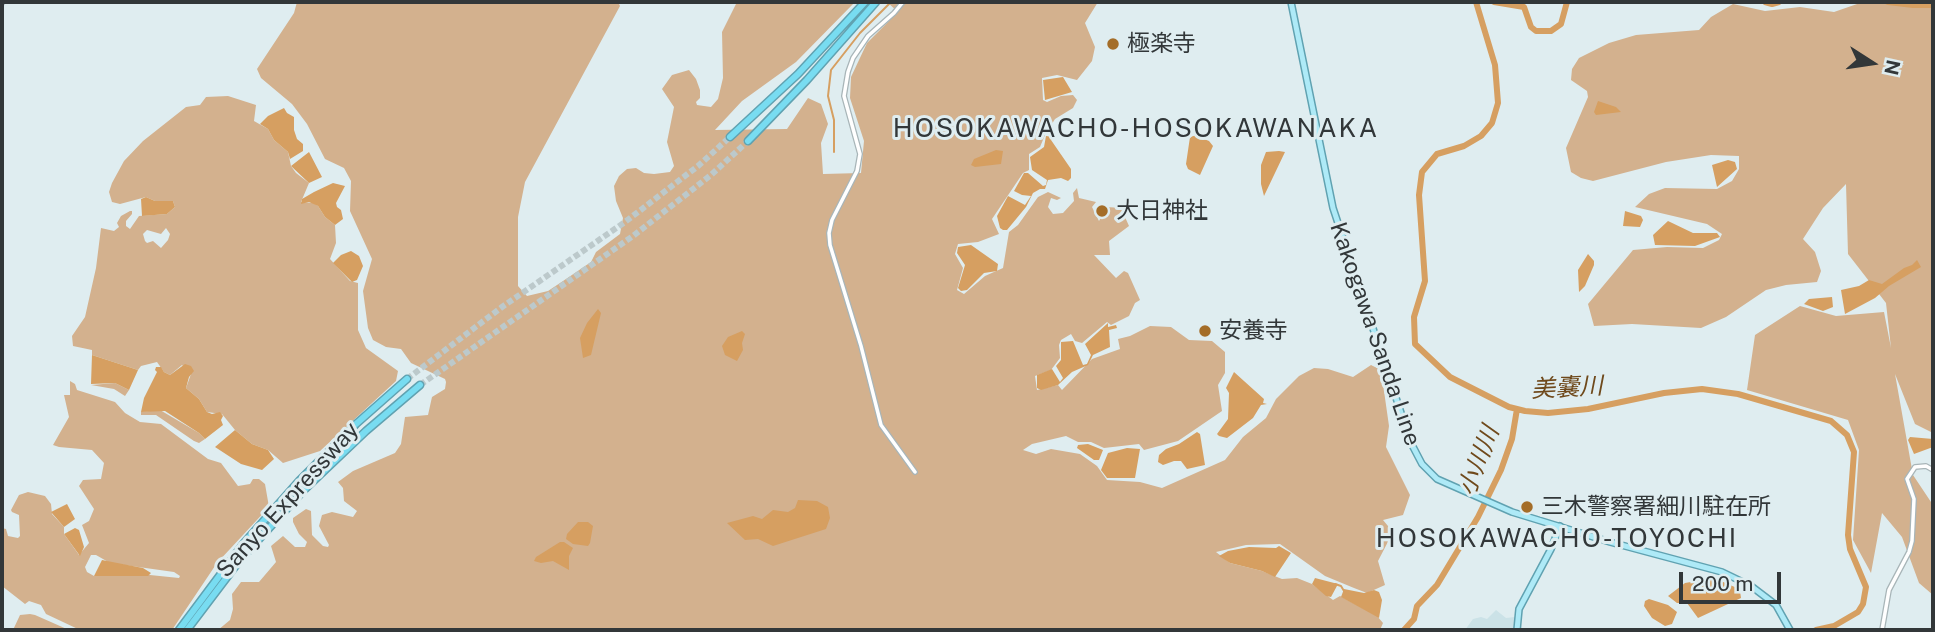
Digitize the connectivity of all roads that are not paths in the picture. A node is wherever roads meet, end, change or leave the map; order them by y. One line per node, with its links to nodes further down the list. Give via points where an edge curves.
1 (865, 2): 5 (highway)
2 (876, 2): 6 (highway)
3 (903, 2): 10 (street, via 868,36 848,72 845,96 860,154 832,220 830,245 881,425)
4 (1291, 2): 11 (main road, Kakogawa Sanda Line, via 1333,208 1415,454 1437,479 1492,504)
5 (730, 138)
6 (748, 141)
7 (407, 379): 12 (highway, Sanyo Expressway, via 299,481 244,543)
8 (420, 385): 13 (highway, Sanyo Expressway, via 296,498 240,560)
9 (1933, 470): 16 (street, via 1919,466 1909,474 1914,499 1912,541 1889,590)
10 (915, 472)
11 (1560, 526): 14 (main road, via 1519,609); 15 (main road, Kakogawa Sanda Line, via 1722,572 1776,605)
12 (179, 630)
13 (187, 630)
14 (1517, 630)
15 (1790, 630)
16 (1882, 630)

